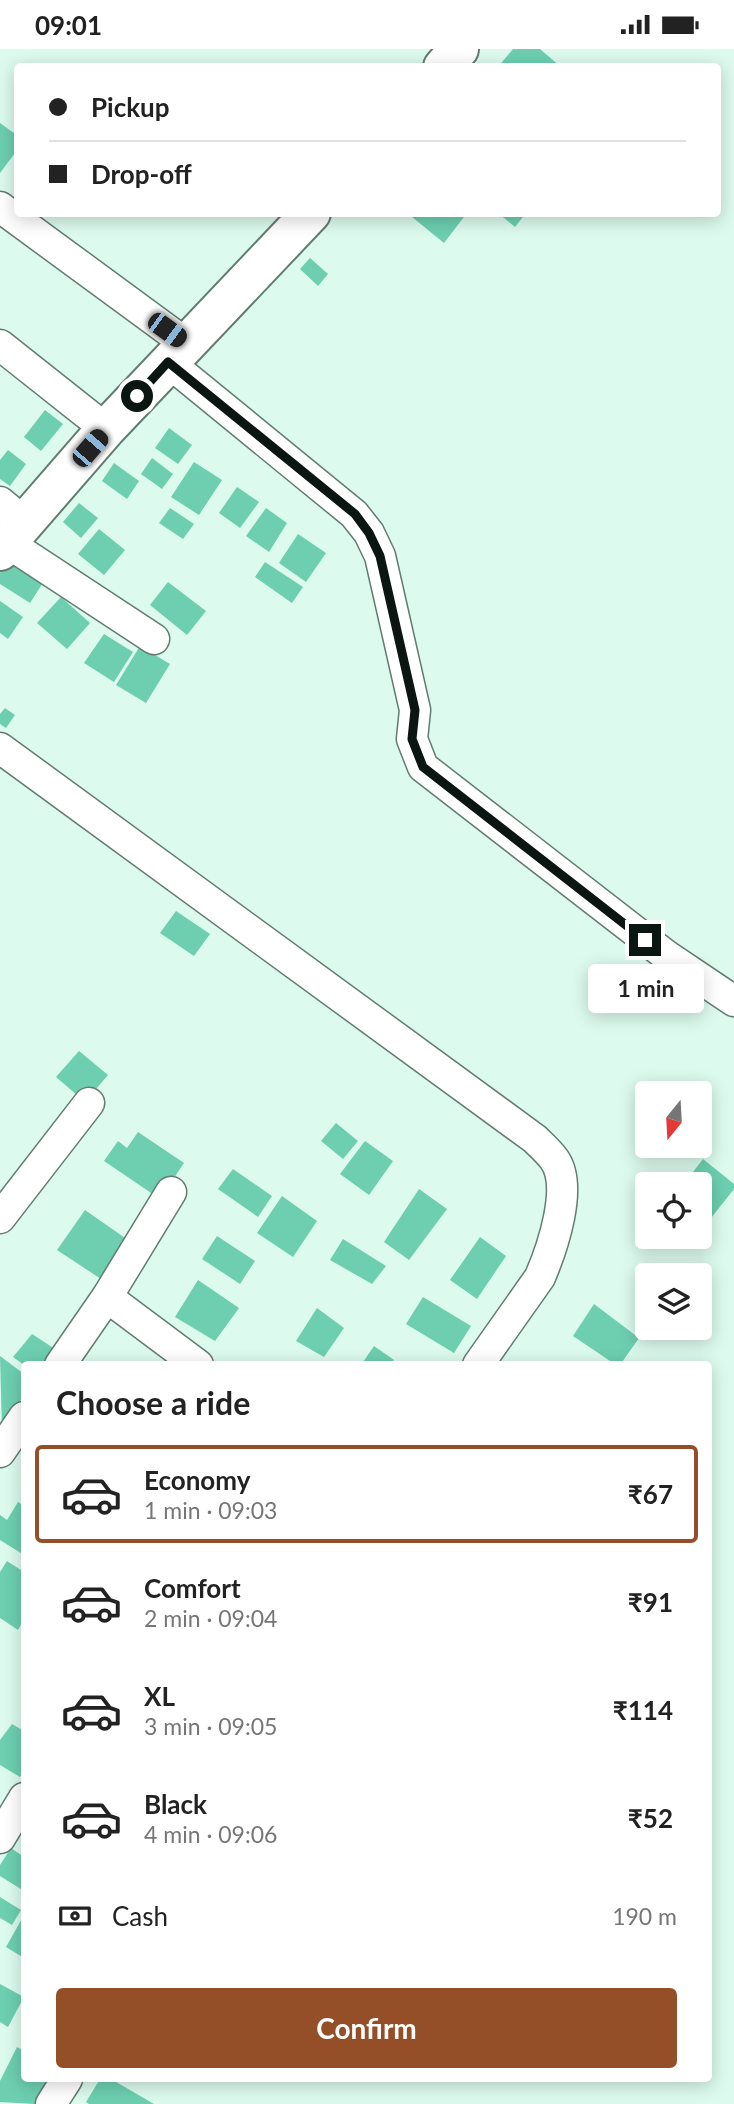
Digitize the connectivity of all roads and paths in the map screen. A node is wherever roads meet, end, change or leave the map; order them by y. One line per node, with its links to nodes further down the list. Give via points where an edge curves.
1 (458, 49): 2 (main road)
2 (446, 63)
3 (0, 207): 6 (street)
4 (307, 217): 6 (main road)
5 (0, 345): 7 (street)
6 (178, 354): 7 (main road); 11 (street, via 355,514 369,533 380,556 415,710 412,739 423,767 667,957)
7 (106, 429): 8 (main road)
8 (8, 530): 9 (street)
9 (154, 639)
10 (0, 748): 18 (street, via 523,1131 556,1160 563,1183 562,1200 547,1261)
11 (734, 1001)
12 (89, 1103): 14 (street)
13 (171, 1192): 15 (street)
14 (0, 1218)
15 (107, 1297): 16 (street); 17 (street)
16 (63, 1361)
17 (193, 1361)
18 (481, 1361)
19 (21, 1422): 20 (street)
20 (0, 1453)
21 (18, 1800): 22 (street)
22 (0, 1838)
23 (65, 2082): 24 (street)
24 (51, 2104)

